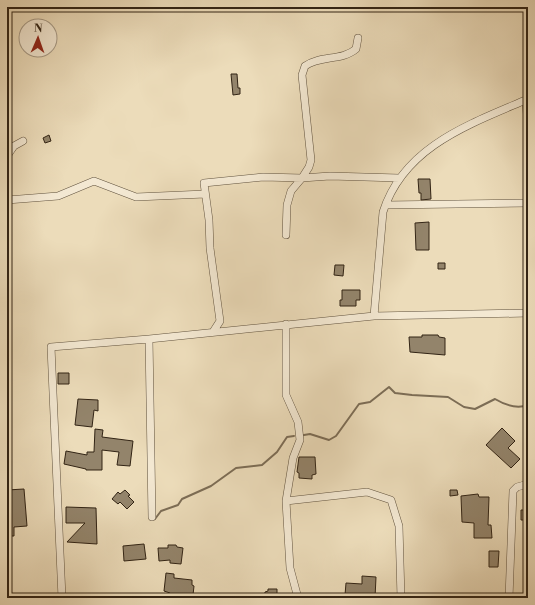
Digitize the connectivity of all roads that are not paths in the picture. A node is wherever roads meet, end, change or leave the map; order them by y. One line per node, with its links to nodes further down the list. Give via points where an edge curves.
1 (358, 38): 6 (street, via 356,49 350,54 305,66 302,75 311,160)
2 (527, 100): 3 (street); 7 (street, via 447,136 430,147)
3 (528, 128)
4 (23, 141): 5 (street, via 14,146)
5 (7, 156)
6 (302, 178): 7 (street); 8 (street, via 263,177 204,183); 12 (street, via 291,191 286,205)
7 (399, 178): 11 (street)
8 (205, 194): 9 (street, via 136,197 94,181 58,196); 16 (street, via 220,321)
9 (7, 200)
10 (528, 203): 11 (street)
11 (386, 205): 14 (street, via 383,212)
12 (286, 235)
13 (528, 313): 14 (street)
14 (374, 316): 15 (street)
15 (286, 324): 16 (street); 19 (street, via 286,395 298,422 300,440 293,458)
16 (213, 332): 17 (street)
17 (149, 339): 20 (street); 21 (street, via 51,347)
18 (528, 484): 24 (street, via 513,491)
19 (286, 501): 22 (street, via 290,568); 23 (street, via 367,492 391,500 399,526)
20 (152, 517)
21 (62, 598)
22 (298, 598)
23 (401, 598)
24 (510, 598)

